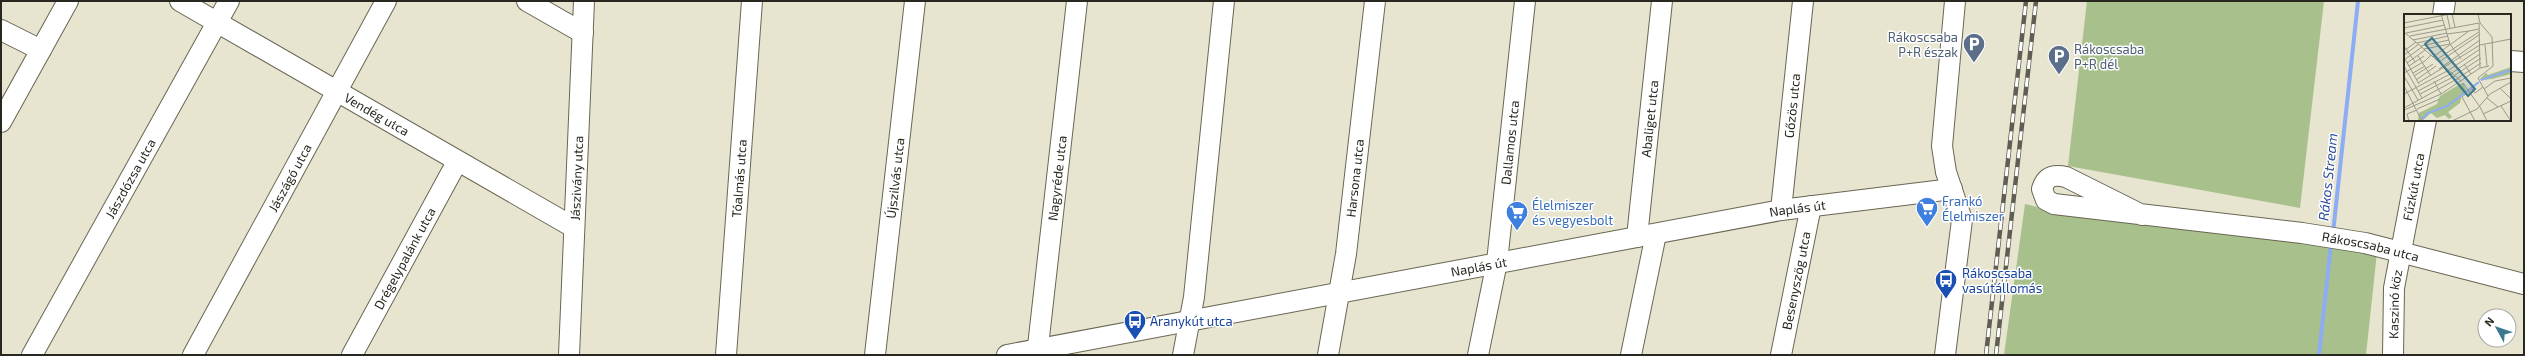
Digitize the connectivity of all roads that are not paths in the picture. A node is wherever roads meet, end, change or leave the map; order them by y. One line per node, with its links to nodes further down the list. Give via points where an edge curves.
1 (68, 1): 21 (street)
2 (180, 1): 18 (street, Vendég utca)
3 (229, 1): 18 (street, Jászdózsa utca)
4 (386, 1): 24 (street, Jászágó utca)
5 (527, 1): 20 (street)
6 (584, 1): 20 (street, Jászivány utca)
7 (752, 1): 44 (street, Tóalmás utca)
8 (915, 1): 45 (street, Újszilvás utca)
9 (1077, 1): 39 (street, Nagyréde utca)
10 (1224, 1): 38 (street)
11 (1375, 1): 37 (street, Harsona utca)
12 (1525, 1): 35 (street, Dallamos utca)
13 (1662, 1): 33 (street, Abaliget utca)
14 (1803, 1): 30 (street, Gőzös utca)
15 (1955, 1): 28 (street, via 1942,125 1943,158)
16 (2445, 1): 17 (street)
17 (2443, 14)
18 (217, 23): 24 (street, Vendég utca); 40 (street, Jászdózsa utca)
19 (1, 30): 21 (street)
20 (582, 33): 32 (street, Jászivány utca)
21 (41, 50): 26 (street)
22 (2511, 61): 23 (street)
23 (2524, 62)
24 (337, 92): 27 (street, Vendég utca); 41 (street, Jászágó utca)
25 (2426, 121): 34 (street, Fűzkút utca)
26 (1, 122)
27 (457, 162): 32 (street, Vendég utca); 42 (street, Drégelypalánk utca)
28 (1952, 189): 29 (street, Naplás út); 52 (street, via 1962,220 1957,279)
29 (1811, 206): 30 (street, Naplás út); 51 (street, Besenyszög utca)
30 (1781, 210): 33 (street, Naplás út)
31 (2142, 215): 34 (street, Rákoscsaba utca, via 2312,234 2353,241)
32 (574, 227): 43 (street, Jászivány utca)
33 (1646, 235): 35 (street, Naplás út); 50 (street, Abaliget utca)
34 (2399, 254): 36 (street, Rákoscsaba utca); 53 (street, Kaszinó köz, via 2394,288)
35 (1497, 262): 37 (street, Naplás út); 49 (street, Dallamos utca)
36 (2524, 284)
37 (1341, 291): 38 (street, Naplás út); 48 (street, Harsona utca)
38 (1190, 320): 39 (street, Naplás út); 47 (street)
39 (1037, 352): 46 (street, Naplás út)
40 (32, 355)
41 (193, 355)
42 (352, 355)
43 (569, 355)
44 (726, 355)
45 (875, 355)
46 (1007, 355)
47 (1183, 355)
48 (1328, 355)
49 (1478, 355)
50 (1631, 355)
51 (1781, 355)
52 (1945, 355)
53 (2393, 355)

